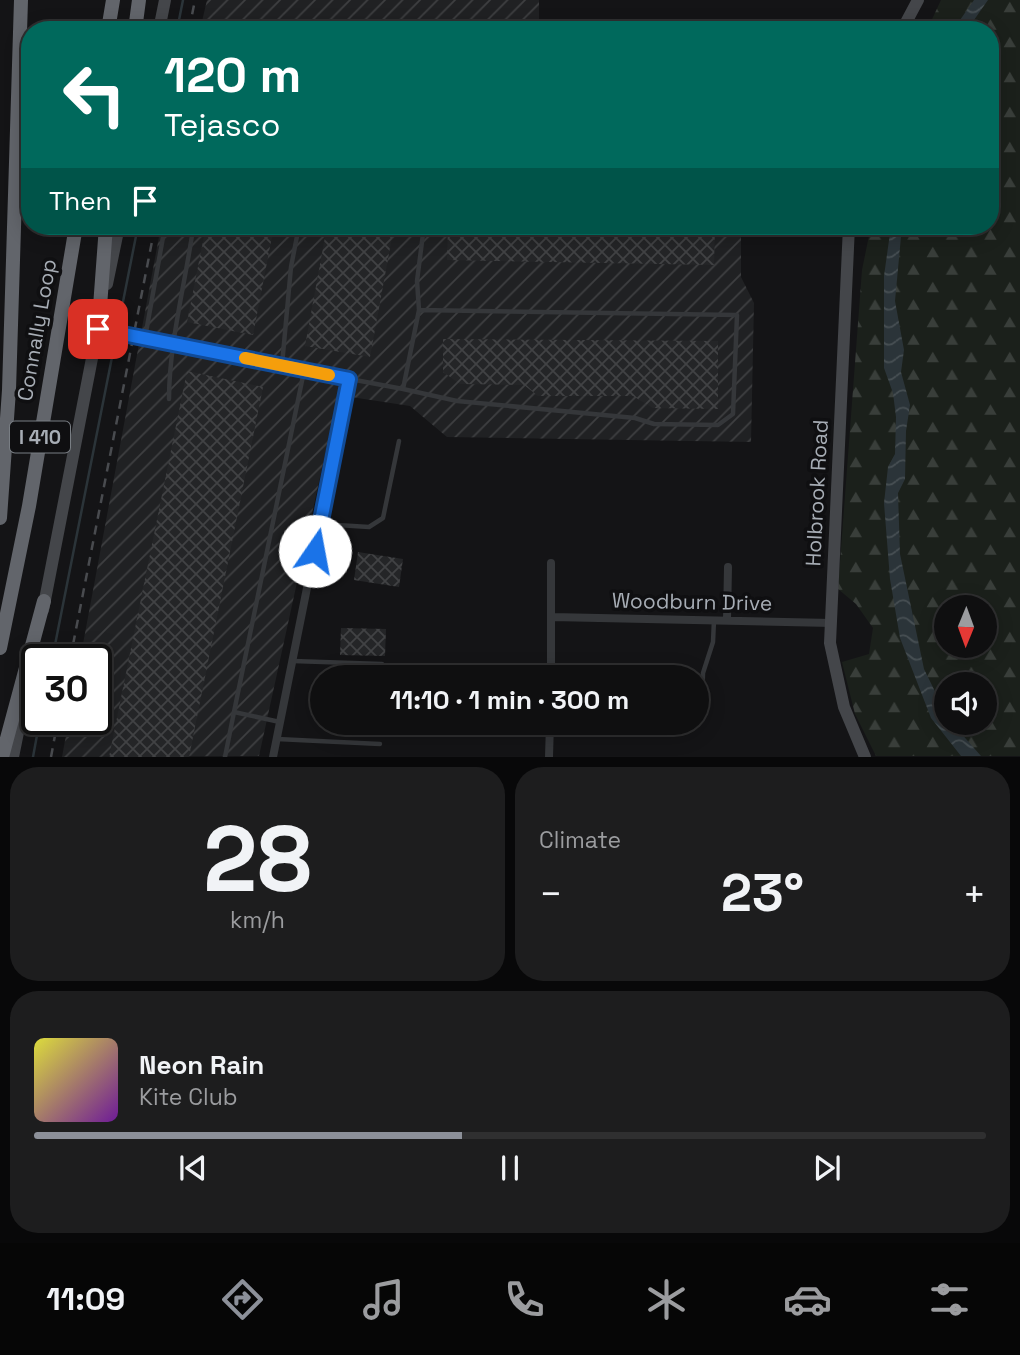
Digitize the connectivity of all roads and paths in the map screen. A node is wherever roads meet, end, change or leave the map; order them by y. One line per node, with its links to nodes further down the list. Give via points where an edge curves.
1 (21, 0): 28 (highway, via 9,390)
2 (113, 0): 6 (highway)
3 (139, 0): 7 (highway)
4 (165, 0): 8 (street)
5 (918, 0): 9 (street)
6 (110, 21)
7 (136, 21)
8 (161, 21)
9 (907, 21)
10 (74, 235): 37 (highway, Connally Loop / I 410)
11 (105, 235): 19 (highway)
12 (117, 235): 19 (street)
13 (163, 235): 20 (lane)
14 (192, 235): 21 (lane)
15 (297, 235): 22 (lane)
16 (423, 235): 18 (lane)
17 (849, 235): 36 (street, Holbrook Road)
18 (419, 310): 25 (lane); 25 (lane, via 737,316 733,414 718,425 654,424 635,418 457,401)
19 (98, 325): 20 (street); 32 (street)
20 (145, 338): 21 (street)
21 (176, 344): 22 (street); 26 (lane, via 169,366)
22 (282, 366): 23 (street)
23 (304, 370): 24 (street); 42 (lane)
24 (349, 379): 25 (lane); 29 (street)
25 (402, 389)
26 (169, 399)
27 (399, 441): 29 (lane, via 383,518 369,527)
28 (0, 518)
29 (320, 524): 38 (street)
30 (551, 563): 33 (street)
31 (728, 567): 35 (street)
32 (44, 601): 47 (highway); 48 (street)
33 (552, 617): 34 (street, Woodburn Drive); 40 (street)
34 (714, 619): 35 (street, Woodburn Drive); 41 (lane)
35 (726, 620): 36 (street, Woodburn Drive)
36 (831, 623): 52 (street, Holbrook Road, via 832,665 848,719)
37 (0, 648)
38 (293, 661): 39 (lane); 43 (street)
39 (382, 664)
40 (551, 665)
41 (706, 665)
42 (234, 712): 43 (lane); 49 (lane)
43 (280, 722): 45 (street)
44 (550, 735): 51 (street)
45 (276, 739): 46 (lane); 50 (street)
46 (380, 744)
47 (2, 757)
48 (13, 757)
49 (225, 757)
50 (273, 757)
51 (549, 757)
52 (866, 757)

